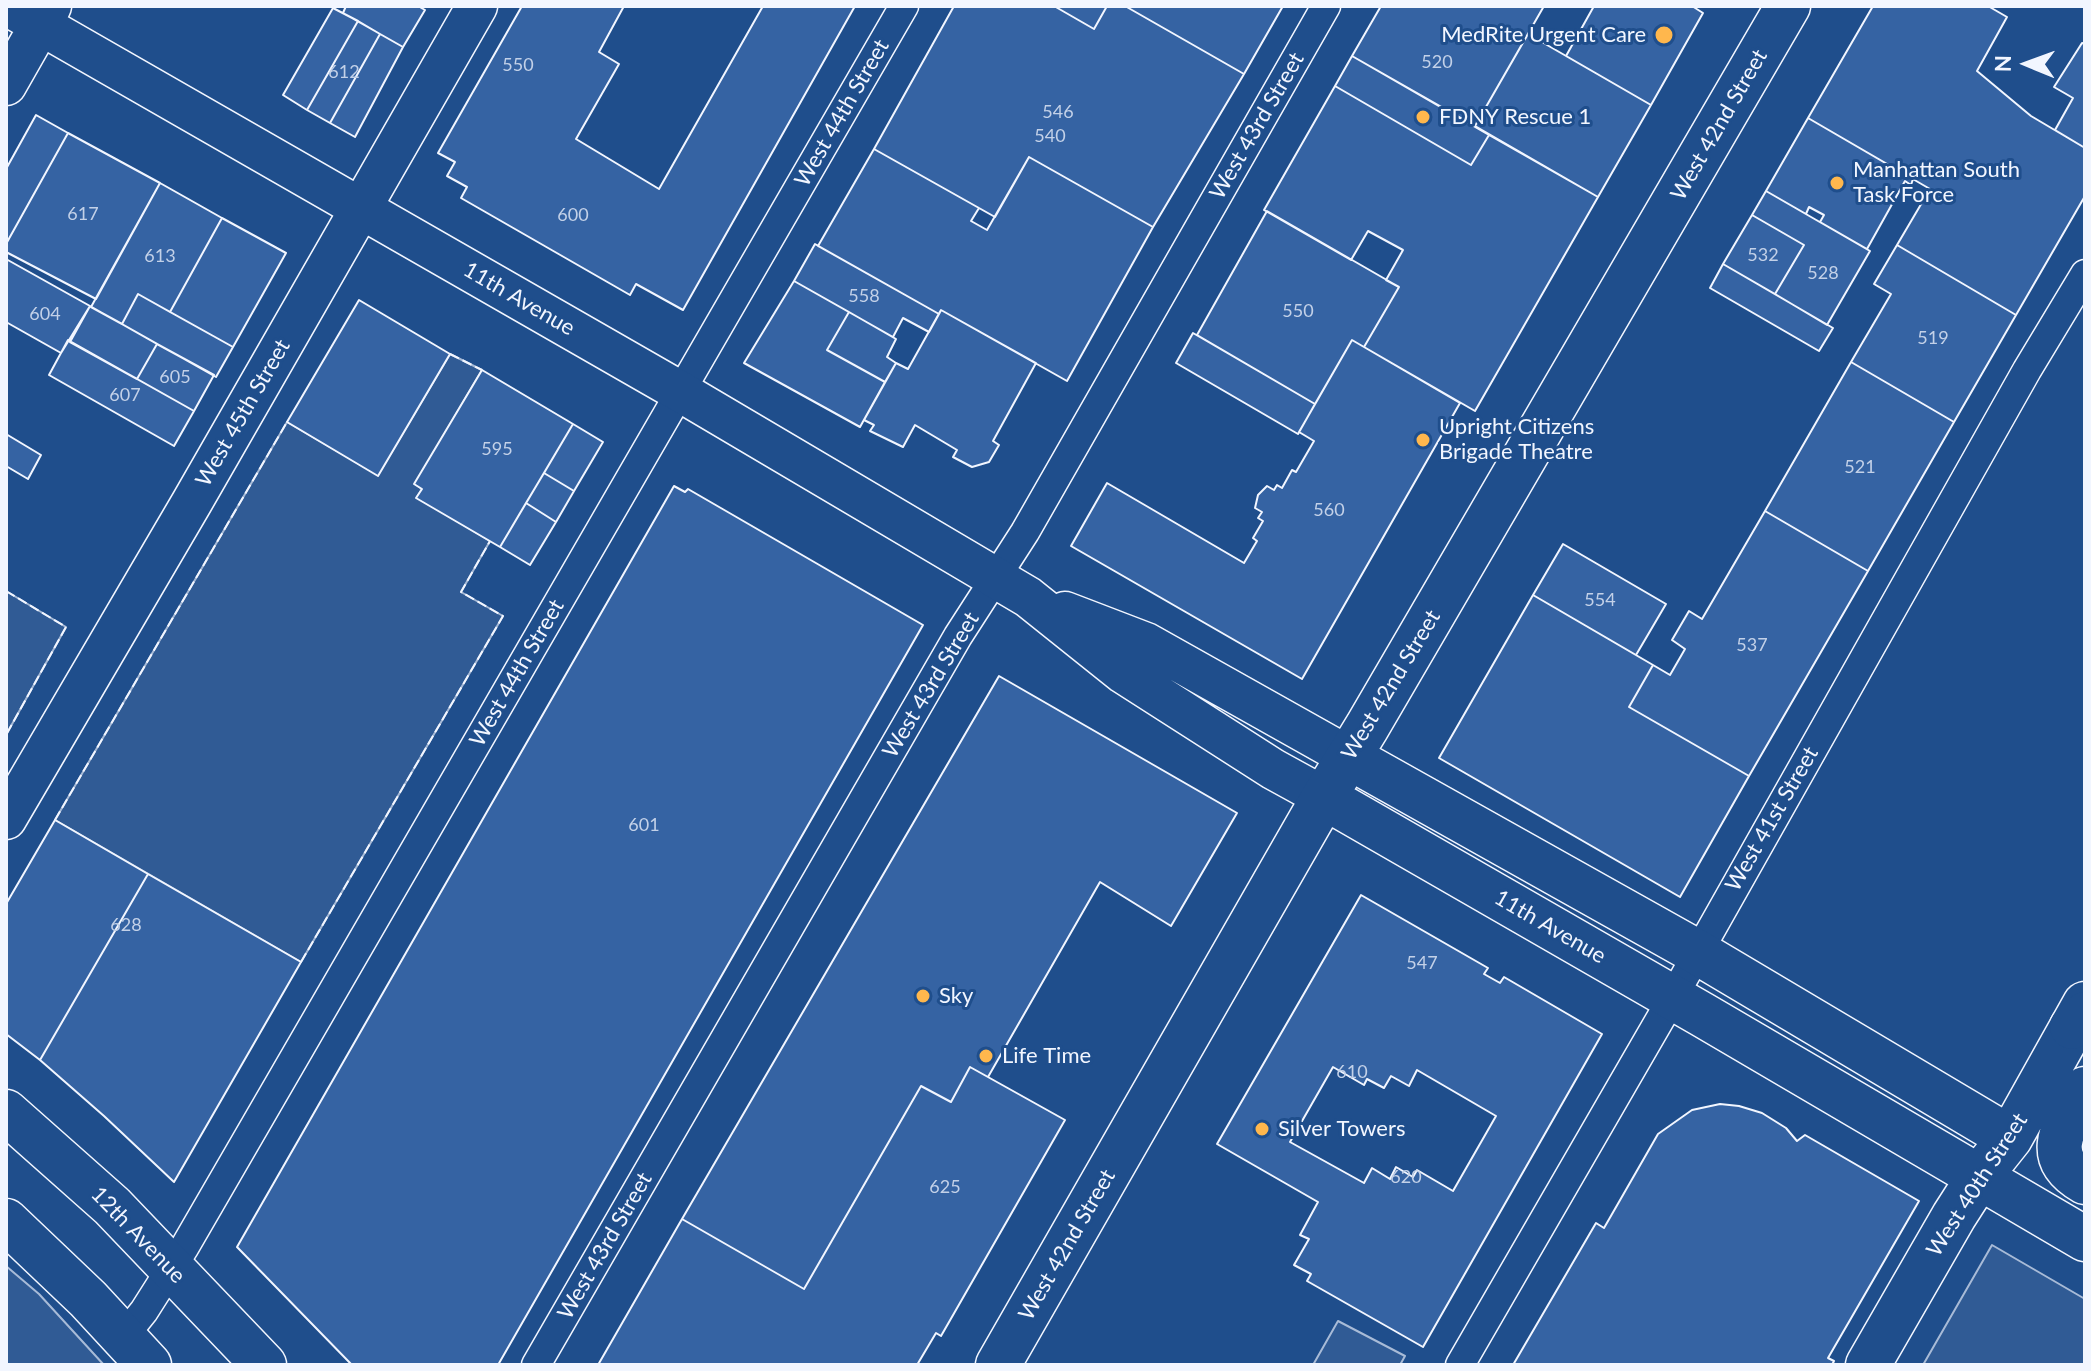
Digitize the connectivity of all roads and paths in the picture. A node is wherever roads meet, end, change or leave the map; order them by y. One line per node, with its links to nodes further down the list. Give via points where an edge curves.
1 (477, 6): 7 (main road, West 45th Street)
2 (904, 6): 9 (street, West 44th Street)
3 (1326, 6): 10 (street, West 43rd Street, via 1025,532)
4 (1788, 6): 11 (main road, West 42nd Street)
5 (33, 12): 6 (main road); 7 (main road, 11th Avenue)
6 (6, 85)
7 (361, 208): 9 (main road, 11th Avenue); 13 (main road, West 45th Street)
8 (2085, 274): 14 (street, West 41st Street)
9 (681, 392): 10 (main road, 11th Avenue); 24 (street, West 44th Street)
10 (1011, 588): 11 (main road, 11th Avenue, via 1146,643); 12 (main road, 11th Avenue, via 1123,673); 27 (street, West 43rd Street, via 958,636)
11 (1349, 757): 12 (main road, West 42nd Street); 14 (main road, 11th Avenue)
12 (1324, 797): 15 (main road, 11th Avenue); 28 (main road, West 42nd Street)
13 (6, 819)
14 (1697, 952): 15 (street, West 41st Street); 19 (main road, 11th Avenue)
15 (1673, 997): 20 (main road, 11th Avenue); 29 (street, West 41st Street)
16 (2081, 1015): 19 (main road, West 40th Street)
17 (2085, 1089): 21 (main road, West 40th Street, via 2058,1148 2066,1167)
18 (6, 1112): 24 (main road, 12th Avenue, via 112,1206)
19 (2010, 1138): 20 (main road, West 40th Street)
20 (1979, 1177): 23 (main road, 11th Avenue); 30 (main road, West 40th Street)
21 (2085, 1182)
22 (6, 1221): 25 (main road)
23 (2085, 1239)
24 (171, 1269): 25 (street, West 44th Street); 26 (main road, 12th Avenue)
25 (137, 1351)
26 (264, 1365)
27 (536, 1365)
28 (998, 1365)
29 (1460, 1365)
30 (1868, 1365)

